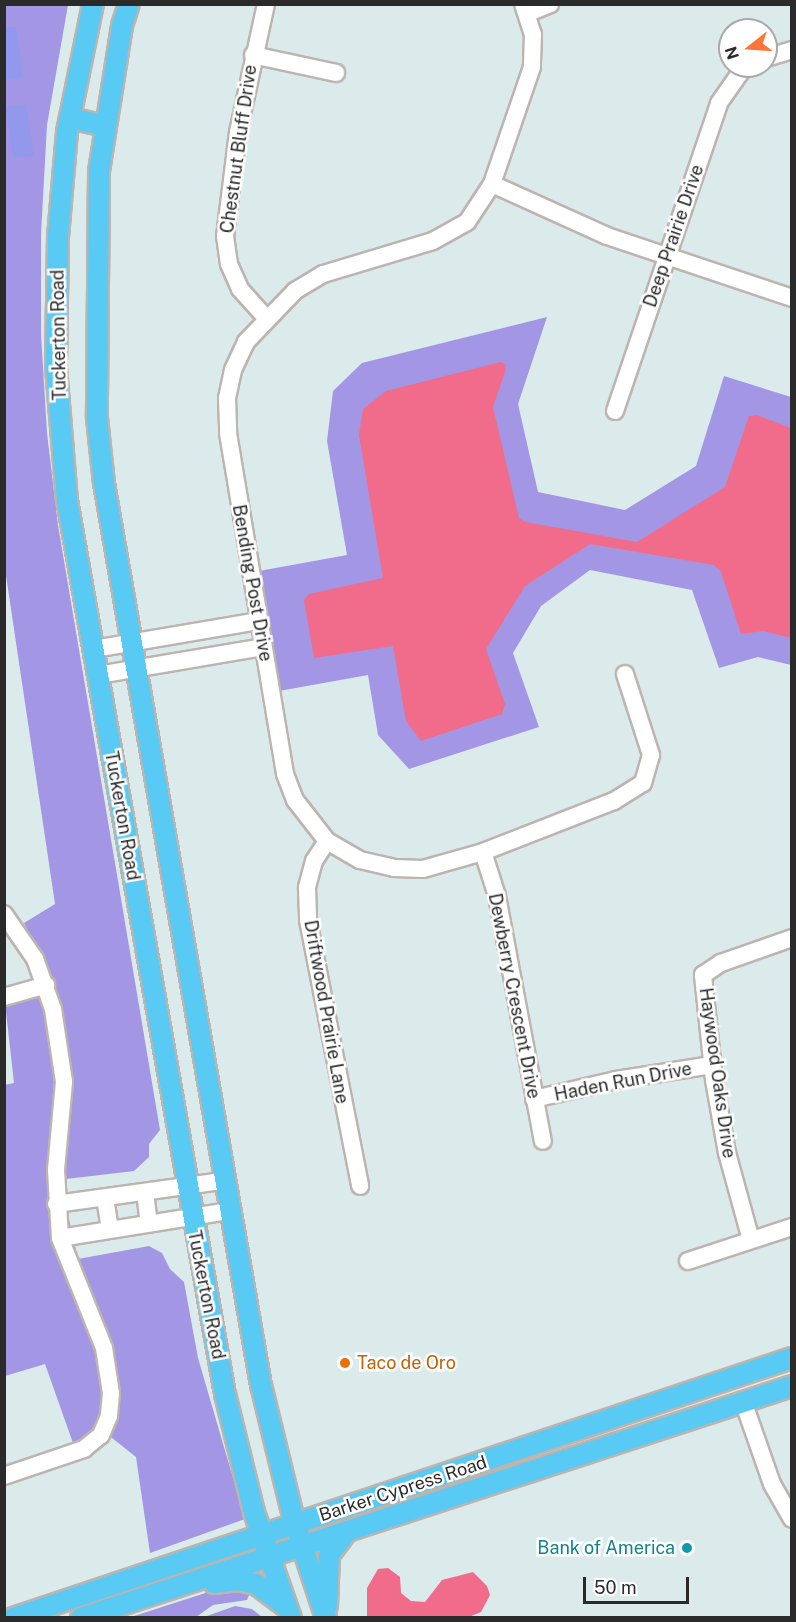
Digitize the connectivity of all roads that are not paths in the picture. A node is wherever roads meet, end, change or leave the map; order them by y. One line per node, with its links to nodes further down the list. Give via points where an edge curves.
1 (93, 4): 9 (main road, Tuckerton Road)
2 (129, 4): 10 (main road, Tuckerton Road)
3 (266, 4): 6 (street, Chestnut Bluff Drive)
4 (550, 4): 5 (street)
5 (525, 9): 11 (street, Bending Post Drive, via 533,34 532,67)
6 (253, 55): 7 (street); 14 (street, Chestnut Bluff Drive, via 238,132 225,236 229,264 240,289)
7 (336, 73)
8 (737, 78): 12 (street, Deep Prairie Drive, via 719,103)
9 (70, 118): 10 (main road); 21 (main road, Tuckerton Road, via 58,237 56,367 67,500)
10 (105, 126): 19 (main road, Tuckerton Road, via 99,172 97,418)
11 (492, 184): 12 (street, via 546,211); 14 (street, Bending Post Drive, via 467,222 434,241 323,274 295,291)
12 (666, 256): 13 (street); 15 (street, Deep Prairie Drive)
13 (792, 298)
14 (266, 318): 16 (street, Bending Post Drive, via 246,342 233,370 227,398 228,433)
15 (615, 411)
16 (258, 621): 17 (street); 20 (street, Bending Post Drive)
17 (204, 630): 18 (street); 22 (street, via 213,642)
18 (175, 635): 19 (street); 23 (street)
19 (131, 642): 21 (street); 24 (main road, Tuckerton Road)
20 (263, 648): 22 (street); 27 (street, Bending Post Drive, via 285,774 295,800)
21 (94, 649): 26 (main road, Tuckerton Road)
22 (209, 656): 23 (street)
23 (180, 661): 24 (street)
24 (135, 668): 26 (street); 36 (main road, Tuckerton Road)
25 (625, 674): 28 (street, Bending Post Drive, via 651,755 643,783 614,801)
26 (98, 675): 37 (main road, Tuckerton Road)
27 (327, 841): 28 (street, Bending Post Drive, via 360,860 393,868 423,869); 38 (street, Driftwood Prairie Lane, via 314,861 307,888 308,920)
28 (483, 852): 34 (street, Dewberry Crescent Drive, via 497,896)
29 (4, 914): 31 (street, via 35,959)
30 (792, 938): 33 (street, Haywood Oaks Drive, via 721,963 703,975)
31 (46, 985): 32 (street); 42 (street, via 64,1082)
32 (4, 997)
33 (712, 1065): 34 (street, Haden Run Drive, via 616,1080); 48 (street, Haywood Oaks Drive, via 727,1153)
34 (534, 1099): 35 (street, Dewberry Crescent Drive)
35 (543, 1141)
36 (222, 1180): 37 (street); 41 (main road, Tuckerton Road)
37 (186, 1186): 39 (street); 43 (main road, Tuckerton Road)
38 (360, 1186)
39 (145, 1192): 40 (street); 44 (street)
40 (105, 1198): 42 (street); 46 (street)
41 (228, 1211): 43 (street); 56 (main road, Tuckerton Road, via 261,1385)
42 (57, 1212): 47 (street)
43 (191, 1217): 44 (street); 58 (main road, Tuckerton Road, via 225,1394)
44 (149, 1223): 46 (street)
45 (792, 1227): 48 (street)
46 (110, 1229): 47 (street)
47 (60, 1238): 54 (street, via 104,1348 111,1393 110,1416 101,1435 84,1449)
48 (751, 1240): 49 (street)
49 (688, 1261)
50 (792, 1358): 56 (main road, Barker Cypress Road)
51 (792, 1368): 53 (main road, via 755,1384)
52 (792, 1386): 53 (main road, Barker Cypress Road)
53 (743, 1401): 55 (street, via 772,1484); 57 (main road, Barker Cypress Road)
54 (4, 1476)
55 (792, 1519)
56 (295, 1524): 58 (main road, Barker Cypress Road); 59 (main road, Tuckerton Road)
57 (348, 1530): 59 (main road, Barker Cypress Road); 65 (main road, via 329,1555)
58 (262, 1535): 60 (main road, Tuckerton Road); 63 (main road, Barker Cypress Road)
59 (301, 1545): 60 (main road, Barker Cypress Road); 65 (main road, Tuckerton Road)
60 (269, 1555): 61 (main road, Barker Cypress Road); 62 (main road, Tuckerton Road)
61 (172, 1588): 62 (main road, via 246,1580 272,1593); 64 (main road, Barker Cypress Road)
62 (290, 1614)
63 (13, 1617)
64 (81, 1617)
65 (326, 1617)

